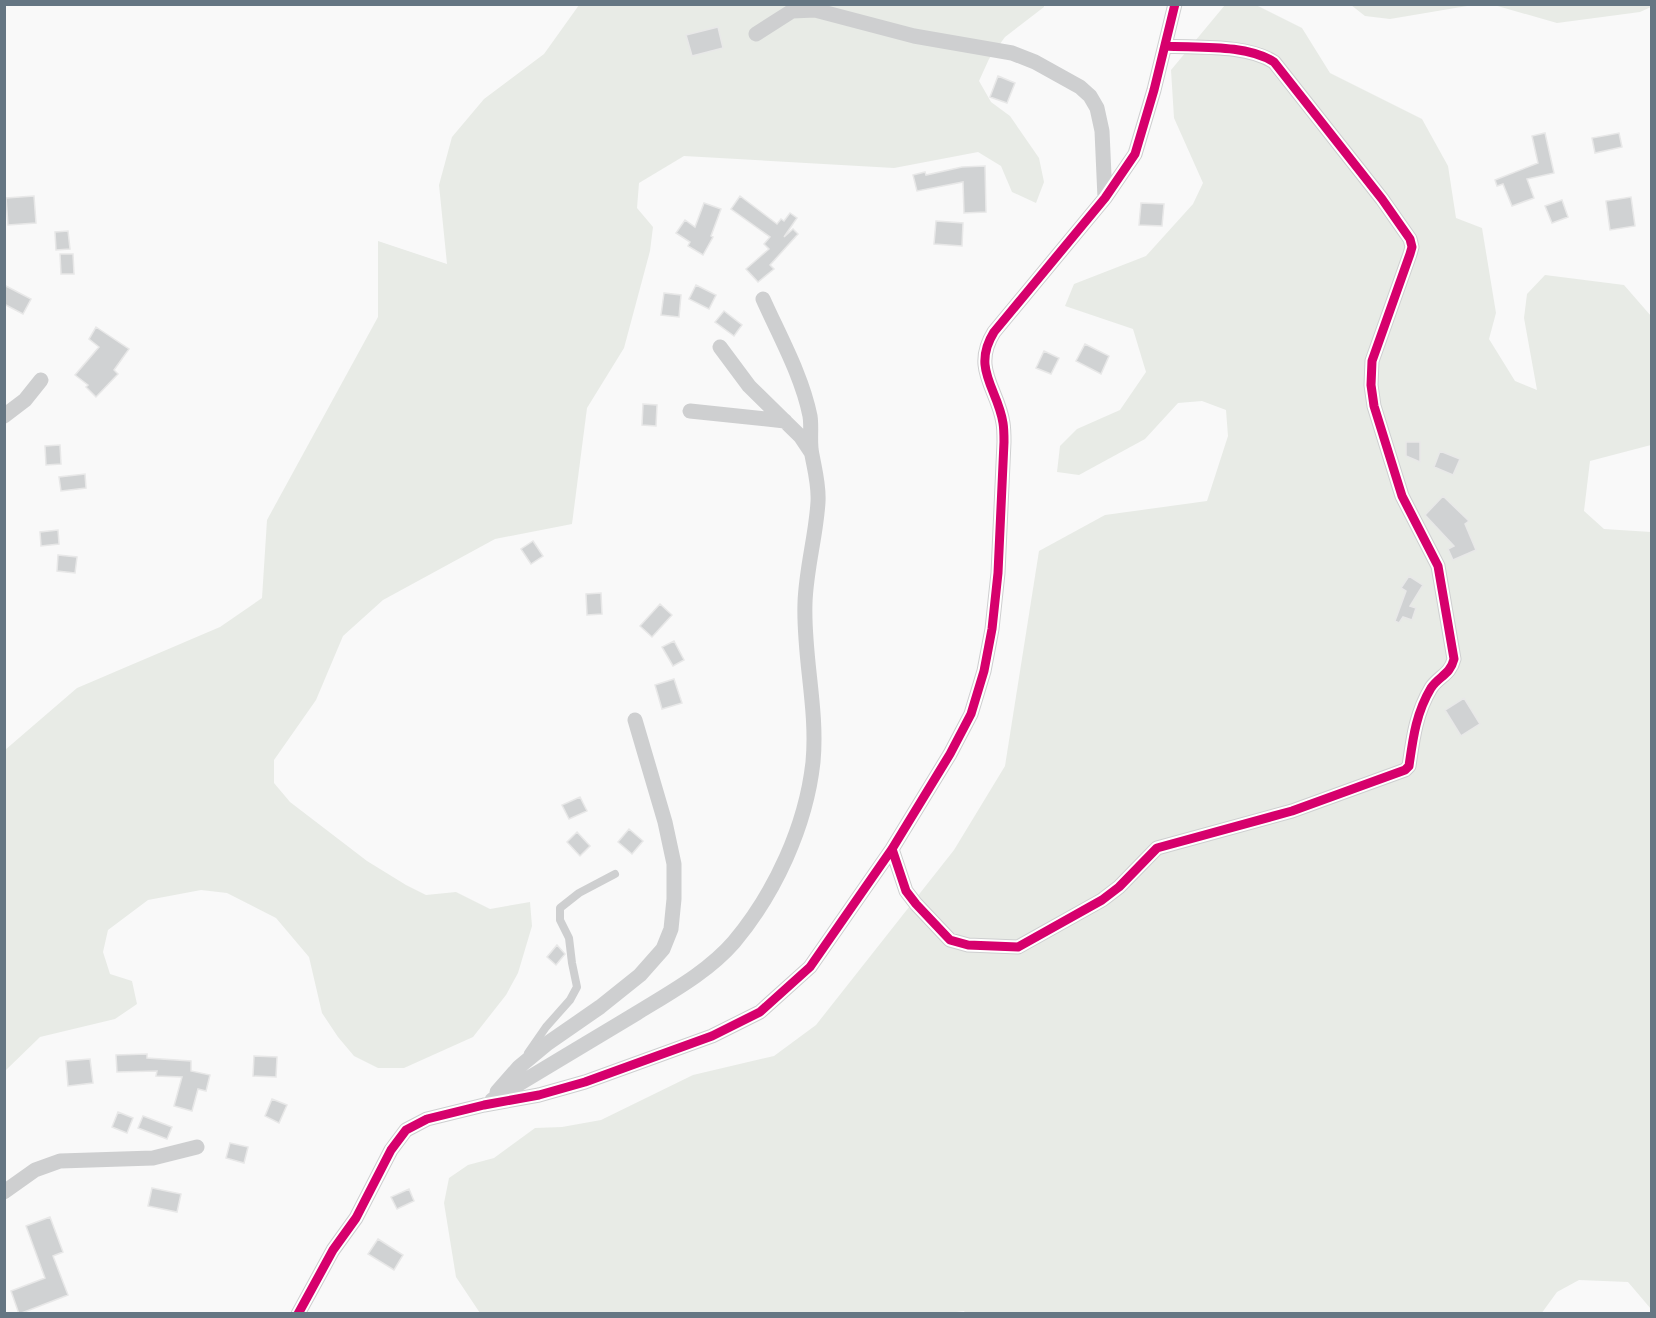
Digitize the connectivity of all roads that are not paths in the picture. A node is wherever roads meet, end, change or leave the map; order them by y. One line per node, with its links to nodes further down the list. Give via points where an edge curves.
1 (1175, 4): 3 (street)
2 (756, 34): 4 (street, via 792,11 815,10 914,36 1012,53 1035,62 1080,87 1097,108)
3 (1165, 46): 4 (street, via 1135,154); 13 (street, via 1256,53 1274,62 1410,239 1410,254 1372,361 1371,385 1402,496 1438,566 1452,666 1433,686 1418,716 1405,771 1292,811 1156,848 1102,900 1018,947 968,945 950,940 906,891)
4 (1105, 198): 13 (street, via 988,343 987,375 1003,423 1004,442 998,573 990,640 964,729)
5 (763, 299): 11 (street, via 809,415)
6 (720, 347): 10 (street, via 749,386)
7 (41, 380): 9 (street, via 25,400)
8 (690, 411): 10 (street)
9 (4, 416)
10 (785, 421): 11 (street)
11 (811, 452): 16 (street, via 817,472 818,501 805,604 814,726 812,764 791,846 765,899 733,943 693,979)
12 (635, 720): 15 (street, via 674,864 671,929 663,949 640,975)
13 (892, 849): 16 (street, via 810,967 760,1012 712,1036 585,1082)
14 (615, 874): 15 (lane, via 560,908 577,987)
15 (519, 1067): 16 (street)
16 (484, 1105): 19 (street, via 427,1119 406,1130 391,1149 356,1218 333,1250)
17 (197, 1147): 18 (street, via 153,1158 60,1161 35,1170)
18 (4, 1192)
19 (298, 1314)

